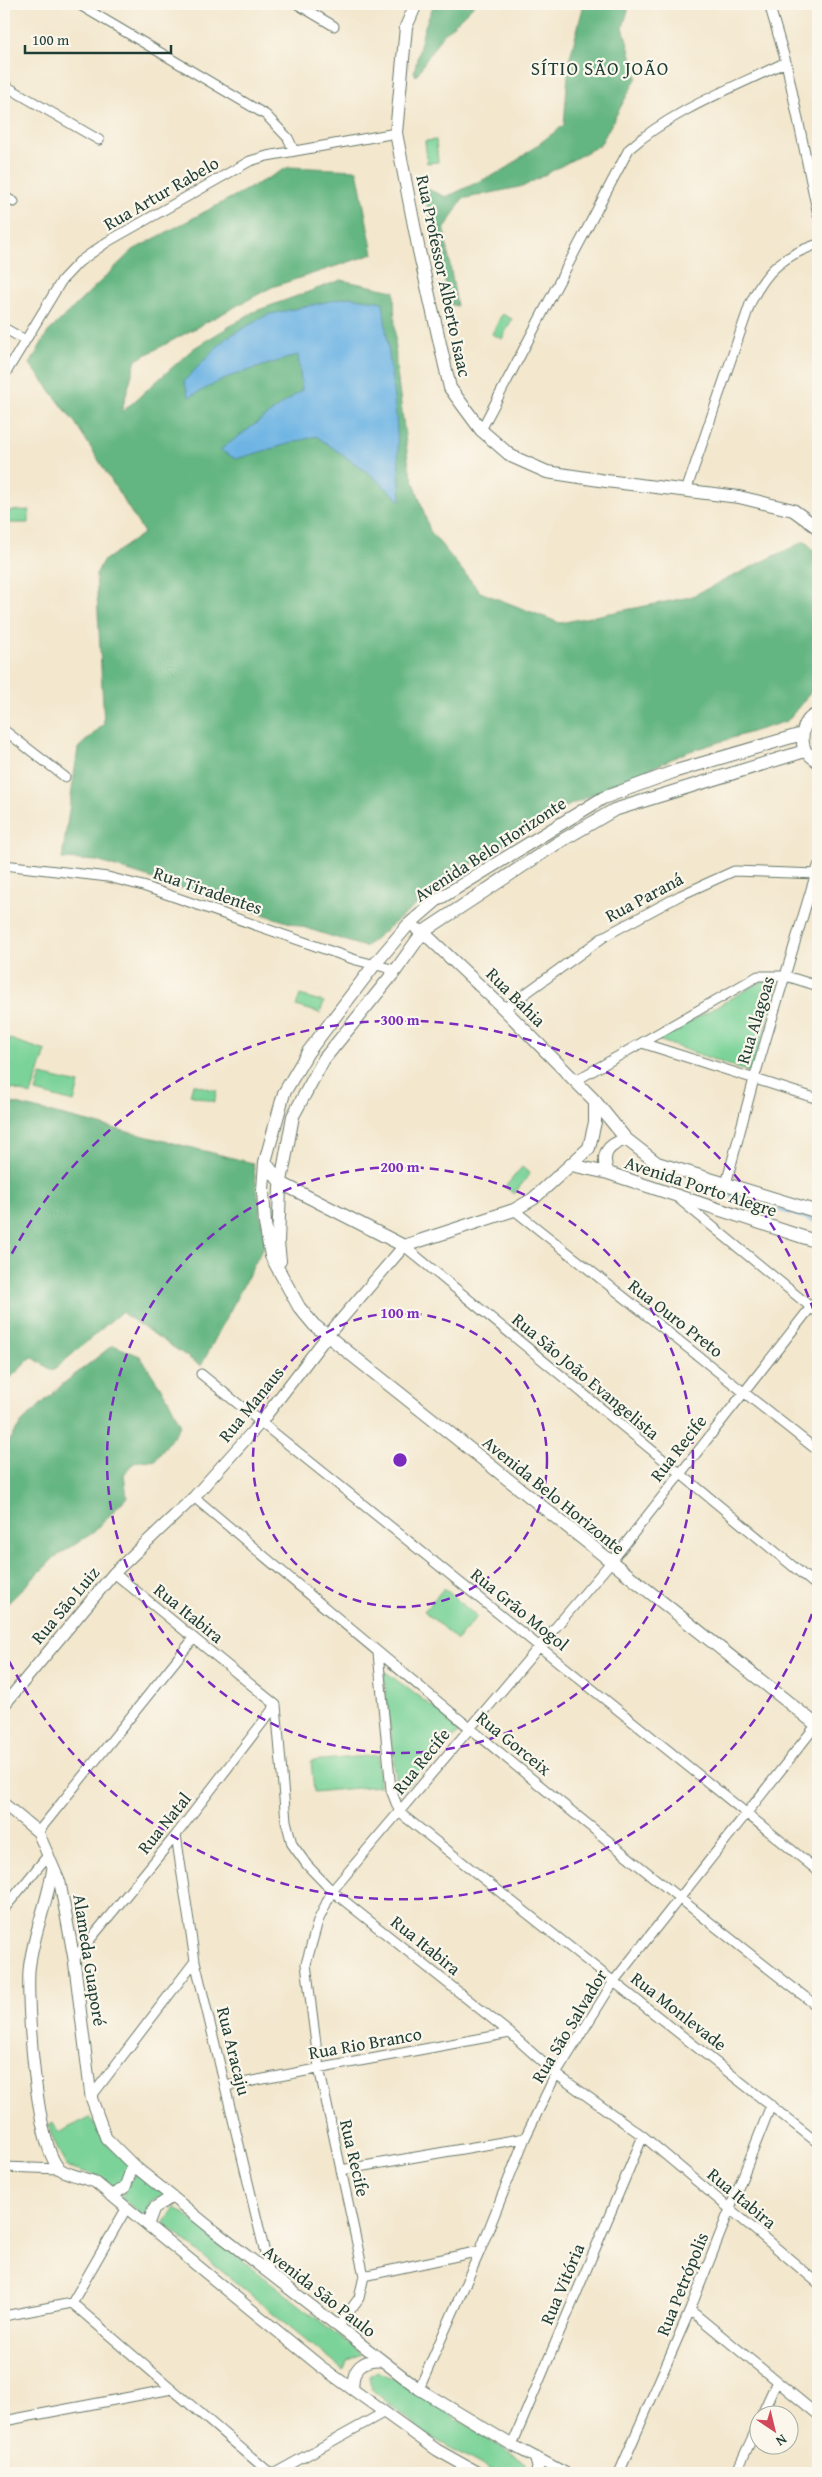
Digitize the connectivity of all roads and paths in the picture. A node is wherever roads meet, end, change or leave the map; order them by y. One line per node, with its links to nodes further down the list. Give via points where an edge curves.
1 (297, 4): 5 (street)
2 (416, 4): 8 (main road, Rua Professor Alberto Isaac, via 406,26)
3 (770, 4): 6 (street)
4 (83, 5): 10 (street, via 266,114 288,138)
5 (334, 26)
6 (786, 62): 13 (street); 18 (street, via 669,120 629,149)
7 (4, 85): 9 (street)
8 (396, 133): 10 (street, Rua Artur Rabelo); 18 (main road, Rua Professor Alberto Isaac, via 450,388)
9 (99, 140)
10 (294, 151): 16 (street, Rua Artur Rabelo, via 250,161 107,242 79,262 62,280)
11 (4, 197): 12 (street)
12 (14, 202)
13 (818, 215)
14 (818, 244): 19 (street, via 793,253 760,282)
15 (4, 328): 16 (street)
16 (25, 340): 17 (street, Rua Artur Rabelo)
17 (4, 376)
18 (481, 430): 19 (main road, Rua Professor Alberto Isaac, via 511,456 547,472)
19 (686, 491): 20 (main road, Rua Professor Alberto Isaac, via 739,497 793,510)
20 (818, 528)
21 (818, 714): 23 (main road, via 806,723)
22 (4, 730): 26 (street)
23 (802, 734): 24 (main road); 29 (main road, Avenida Belo Horizonte, via 676,771 603,798 437,900)
24 (805, 751): 25 (main road); 30 (main road, Avenida Belo Horizonte, via 614,810 556,844)
25 (818, 762)
26 (65, 777)
27 (4, 865): 31 (street, Rua Tiradentes, via 108,877 143,886)
28 (817, 871): 33 (street, Rua Alagoas); 35 (street, Rua Paraná, via 734,871 605,936)
29 (408, 925): 30 (main road, Rua Bahia); 31 (main road, Avenida Belo Horizonte)
30 (423, 932): 32 (main road, Avenida Belo Horizonte); 35 (main road, Rua Bahia)
31 (374, 964): 32 (street, Rua Tiradentes); 42 (main road, Avenida Belo Horizonte, via 308,1052 284,1093)
32 (396, 970): 45 (main road, Avenida Belo Horizonte, via 324,1060 293,1116)
33 (786, 976): 34 (street); 36 (street, via 758,976); 37 (street, Rua Alagoas)
34 (818, 986)
35 (504, 1009): 38 (main road, Rua Bahia)
36 (642, 1043): 37 (street); 38 (street)
37 (754, 1079): 39 (street); 46 (street, Rua Alagoas)
38 (575, 1081): 40 (main road, Rua Bahia)
39 (818, 1099)
40 (595, 1101): 41 (main road, Avenida Porto Alegre); 43 (main road, via 595,1122 589,1148)
41 (626, 1139): 44 (main road, via 610,1145 605,1152); 46 (main road, Avenida Porto Alegre, via 657,1163)
42 (265, 1162): 45 (main road); 52 (main road, Avenida Belo Horizonte, via 264,1224 271,1256)
43 (571, 1165): 44 (main road, Avenida Porto Alegre); 48 (main road, via 533,1199)
44 (608, 1173): 47 (main road, Avenida Porto Alegre)
45 (281, 1183): 51 (main road); 52 (main road, Avenida Belo Horizonte, via 278,1243)
46 (726, 1184): 49 (main road, Avenida Porto Alegre)
47 (676, 1196): 50 (main road, Avenida Porto Alegre); 54 (street)
48 (514, 1210): 51 (main road); 57 (street, Rua Ouro Preto)
49 (818, 1212)
50 (818, 1242)
51 (404, 1246): 55 (street, Rua Manaus); 60 (street, Rua São João Evangelista)
52 (282, 1278): 55 (main road, Avenida Belo Horizonte, via 299,1307)
53 (818, 1298): 54 (street, Rua Recife)
54 (814, 1310): 57 (street, Rua Recife)
55 (328, 1336): 58 (street, Rua Manaus); 62 (main road, Avenida Belo Horizonte)
56 (201, 1374): 58 (street, Rua Grão Mogol)
57 (743, 1392): 59 (street, Rua Ouro Preto); 60 (street, Rua Recife)
58 (261, 1422): 61 (street, Rua Manaus); 66 (street, Rua Grão Mogol)
59 (818, 1451)
60 (679, 1473): 62 (street, Rua Recife); 64 (street, Rua São João Evangelista)
61 (194, 1498): 63 (street, Rua Manaus); 67 (street, Rua Gorceix)
62 (611, 1562): 66 (street, Rua Recife); 70 (main road, Avenida Belo Horizonte)
63 (114, 1573): 65 (street, Rua Itabira); 68 (street, Rua São Luiz)
64 (818, 1587)
65 (194, 1638): 69 (street, Rua Itabira); 75 (street)
66 (541, 1646): 71 (street, Rua Recife); 73 (street, Rua Grão Mogol)
67 (378, 1653): 71 (street, Rua Gorceix); 74 (street, via 391,1790)
68 (4, 1705)
69 (276, 1705): 76 (street, Rua Natal); 79 (street, Rua Itabira, via 286,1821 292,1844)
70 (818, 1725): 73 (street, Rua São Salvador)
71 (470, 1728): 74 (street, Rua Recife); 80 (street, Rua Gorceix)
72 (4, 1804): 75 (street)
73 (746, 1812): 78 (street, Rua Grão Mogol); 80 (street, Rua São Salvador)
74 (400, 1813): 79 (street, Rua Recife); 84 (street, Rua Monlevade)
75 (38, 1832): 77 (street, Alameda Guaporé)
76 (176, 1835): 82 (street, Rua Natal); 83 (street, Rua Aracaju)
77 (51, 1859): 81 (street); 82 (street, Alameda Guaporé, via 60,1883); 97 (street, via 49,1890 29,1972 38,2107 47,2146)
78 (818, 1871)
79 (332, 1891): 86 (street, Rua Itabira); 87 (street, Rua Recife, via 318,1921 306,1964)
80 (678, 1898): 84 (street, Rua São Salvador); 85 (street, Rua Gorceix)
81 (4, 1909)
82 (74, 1959): 90 (street, Alameda Guaporé)
83 (196, 1961): 89 (street, Rua Aracaju); 90 (street)
84 (614, 1981): 88 (street, Rua São Salvador); 91 (street, Rua Monlevade)
85 (818, 2007)
86 (510, 2033): 87 (street, Rua Rio Branco); 88 (street, Rua Itabira)
87 (319, 2068): 89 (street, Rua Rio Branco); 98 (street, Rua Recife)
88 (556, 2074): 92 (street, Rua Itabira); 93 (street, Rua São Salvador)
89 (226, 2086): 105 (street, Rua Aracaju)
90 (91, 2097): 95 (street, Avenida São Paulo, via 106,2138)
91 (771, 2105): 94 (street, Rua Monlevade); 102 (street, Rua Petrópolis)
92 (643, 2136): 102 (street, Rua Itabira); 122 (street, Rua Vitória)
93 (524, 2138): 98 (street); 104 (street, Rua São Salvador)
94 (818, 2143)
95 (133, 2165): 99 (street, via 125,2187); 100 (street, Avenida São Paulo)
96 (4, 2167): 97 (street)
97 (60, 2169): 99 (street, via 95,2182)
98 (341, 2170): 106 (street, Rua Recife)
99 (111, 2196): 101 (street)
100 (172, 2197): 103 (street, via 154,2208); 105 (street, Avenida São Paulo)
101 (126, 2209): 103 (street); 108 (street)
102 (730, 2210): 107 (street, Rua Itabira); 109 (street, Rua Petrópolis)
103 (148, 2224): 114 (street, via 320,2366)
104 (480, 2252): 106 (street); 115 (street, Rua São Salvador)
105 (270, 2274): 111 (street, Avenida São Paulo)
106 (364, 2276): 111 (street, Rua Recife, via 359,2298)
107 (818, 2283)
108 (72, 2303): 110 (street); 116 (street)
109 (690, 2310): 113 (street); 129 (street, Rua Petrópolis)
110 (4, 2316)
111 (338, 2326): 112 (street, Avenida São Paulo)
112 (381, 2360): 114 (street, via 362,2363 352,2378); 115 (street, Avenida São Paulo)
113 (778, 2381): 117 (street); 119 (street)
114 (353, 2388): 118 (street)
115 (419, 2389): 122 (street, Avenida São Paulo)
116 (172, 2390): 120 (street); 124 (street)
117 (767, 2404)
118 (383, 2413): 125 (street); 126 (street)
119 (818, 2415)
120 (4, 2421)
121 (750, 2443): 130 (street)
122 (512, 2445): 123 (street, Avenida São Paulo)
123 (535, 2457): 127 (street); 128 (street, Avenida São Paulo)
124 (270, 2473)
125 (274, 2473)
126 (478, 2473)
127 (538, 2473)
128 (565, 2473)
129 (619, 2473)
130 (736, 2473)

